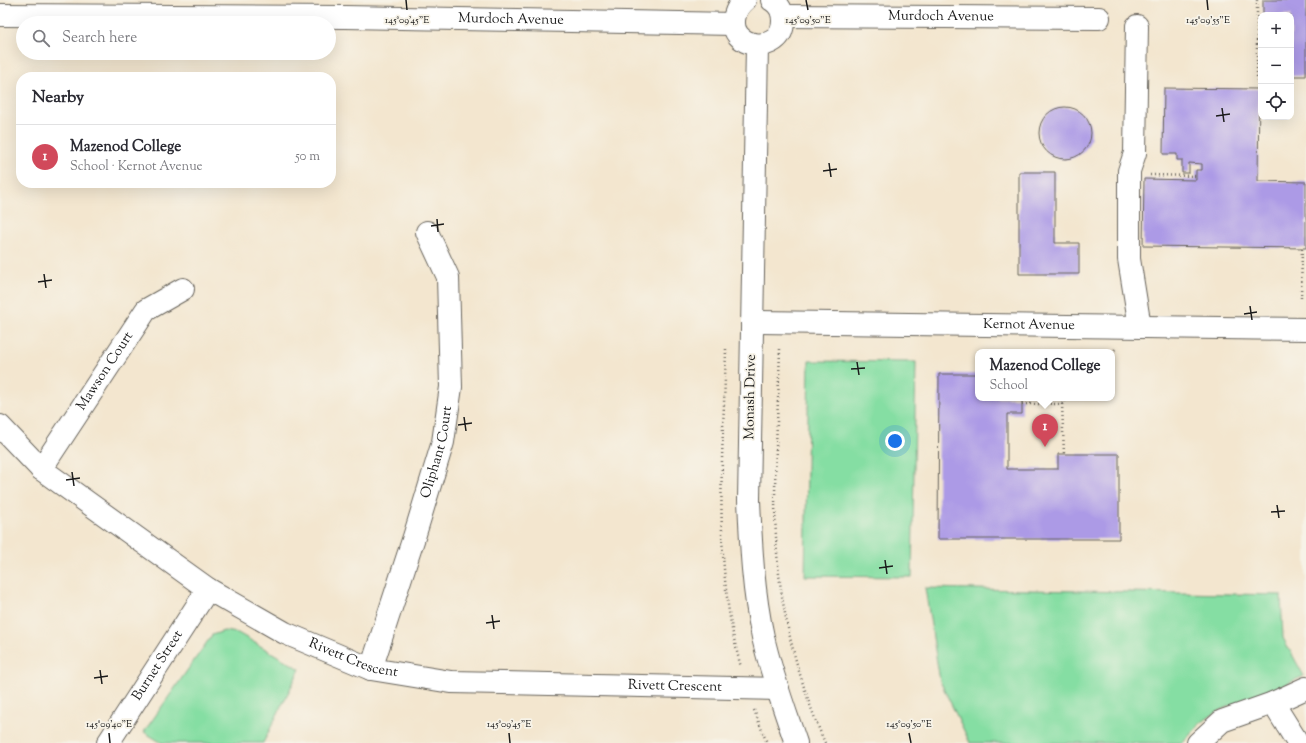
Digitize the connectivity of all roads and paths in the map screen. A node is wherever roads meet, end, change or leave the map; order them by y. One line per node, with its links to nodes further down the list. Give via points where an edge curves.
1 (745, 0): 7 (street, via 736,9)
2 (1257, 0): 10 (path)
3 (777, 8): 6 (street, Murdoch Avenue); 9 (street, via 782,29 775,40)
4 (345, 9): 5 (street, Murdoch Avenue); 7 (street, Murdoch Avenue)
5 (0, 15)
6 (1099, 18)
7 (734, 24): 9 (street, via 741,39)
8 (1137, 26): 11 (street, via 1135,153)
9 (757, 46): 17 (street, Monash Drive)
10 (1257, 82)
11 (1129, 174): 12 (path); 18 (street, via 1129,259)
12 (1196, 176)
13 (427, 232): 28 (street, Oliphant Court, via 448,277 451,387 443,442)
14 (1302, 248): 16 (path)
15 (183, 289): 26 (street, Mawson Court, via 146,310)
16 (1301, 298)
17 (752, 322): 18 (street, Kernot Avenue); 30 (street, Monash Drive, via 749,500 751,550 763,637)
18 (1140, 327): 19 (street, Kernot Avenue)
19 (1306, 328)
20 (780, 350): 34 (path, via 777,554 794,653 804,689)
21 (1065, 401): 23 (path)
22 (1022, 404): 23 (path)
23 (1062, 404): 25 (path)
24 (0, 426): 26 (street, Rivett Crescent)
25 (1064, 454)
26 (41, 469): 27 (street, Rivett Crescent)
27 (208, 589): 28 (street, Rivett Crescent, via 285,633); 32 (street, Burnet Street)
28 (371, 668): 30 (street, Rivett Crescent, via 451,682)
29 (1306, 688): 31 (street)
30 (778, 689): 33 (street, Monash Drive)
31 (1273, 703): 35 (street, via 1222,721); 36 (street)
32 (108, 743)
33 (796, 743)
34 (825, 743)
35 (1198, 743)
36 (1298, 743)

